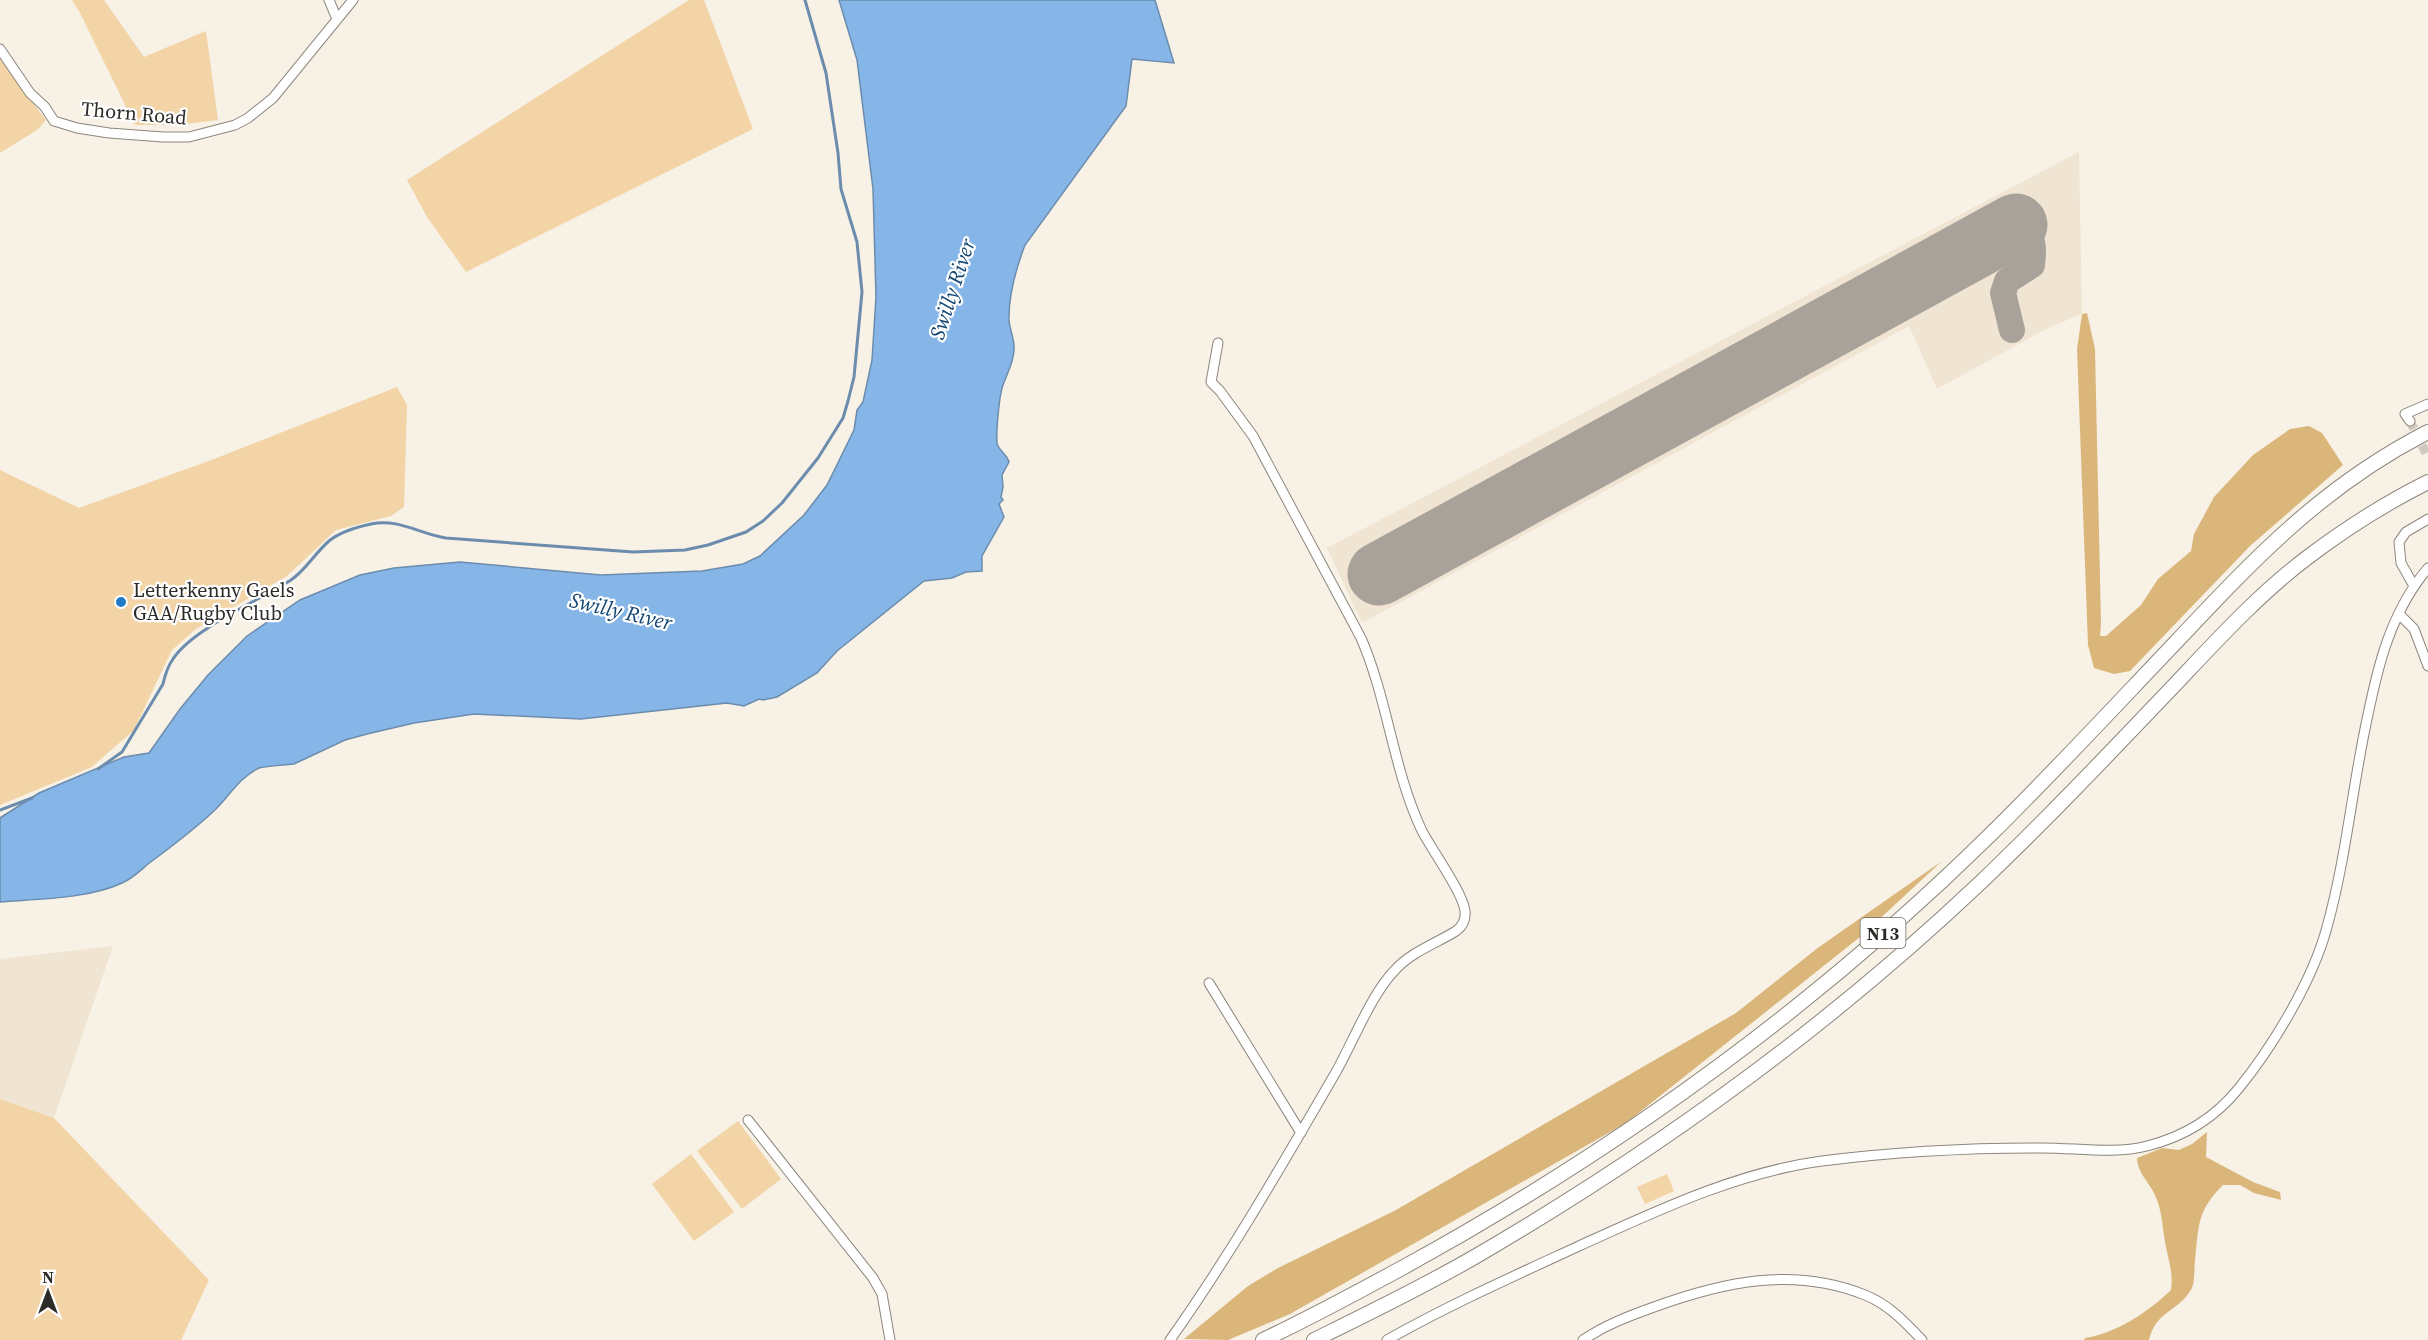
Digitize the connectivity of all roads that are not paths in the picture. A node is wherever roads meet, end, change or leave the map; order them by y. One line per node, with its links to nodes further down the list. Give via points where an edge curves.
1 (329, 0): 3 (street)
2 (353, 0): 3 (street, Thorn Road)
3 (337, 19): 4 (street, Thorn Road, via 273,99 235,125 189,137 109,132 54,121)
4 (0, 49)
5 (1218, 343): 17 (street, via 1211,382 1253,436 1361,638 1374,670 1415,815 1465,909 1464,924 1403,962 1387,978)
6 (2428, 404): 7 (street, via 2405,414)
7 (2410, 421)
8 (2428, 432): 20 (highway, N13, via 2363,470 2273,540 1989,836 1910,910 1773,1024 1647,1117 1536,1190 1353,1296)
9 (2428, 482): 21 (highway, N13, via 2305,559 2252,606 1979,883 1900,955 1797,1039 1680,1126 1549,1212 1475,1257)
10 (2428, 519): 12 (street, via 2406,532 2399,542 2401,563)
11 (2428, 568): 12 (street)
12 (2414, 586): 13 (street)
13 (2399, 614): 14 (street, via 2414,629); 22 (street, via 2373,688 2337,883 2318,956 2258,1062 2231,1098 2210,1117 2177,1136 2141,1148 1905,1153 1782,1169 1713,1190 1607,1233 1471,1294)
14 (2428, 666)
15 (1209, 983): 17 (street)
16 (748, 1120): 18 (street, via 873,1278 882,1294)
17 (1301, 1132): 19 (street, via 1214,1276)
18 (890, 1340)
19 (1170, 1340)
20 (1263, 1340)
21 (1314, 1340)
22 (1387, 1340)
23 (1583, 1340): 24 (street, via 1619,1320 1707,1289 1777,1280 1824,1284 1866,1296 1894,1312)
24 (1922, 1340)

